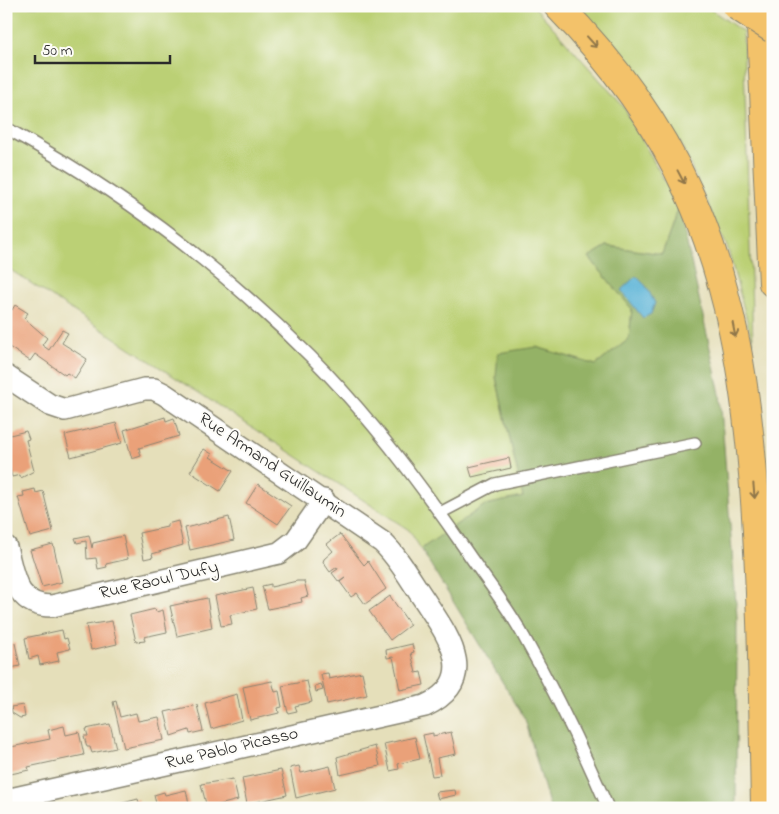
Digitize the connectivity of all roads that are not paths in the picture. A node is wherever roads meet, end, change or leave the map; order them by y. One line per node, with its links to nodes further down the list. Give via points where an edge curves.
1 (558, 6): 15 (highway, one-way to 15, via 607,59 649,120 690,194 725,293 743,383 756,512 762,618)
2 (737, 6): 4 (highway, bridge)
3 (760, 6): 6 (highway)
4 (773, 29)
5 (6, 128): 10 (lane, via 59,157 118,197 243,294 311,357 358,409)
6 (773, 283)
7 (6, 376): 9 (street, Rue Armand Guillaumin, via 50,405 65,410 144,389 154,390)
8 (695, 443): 10 (lane, via 495,484)
9 (324, 500): 11 (street, Rue Raoul Dufy, via 296,540 279,553 52,606 35,603 21,594); 12 (street, Rue Armand Guillaumin, via 382,542 397,558 454,648 456,669)
10 (440, 513): 14 (lane, via 524,635)
11 (6, 547)
12 (450, 686): 13 (street, Rue Pablo Picasso, via 440,698 425,706)
13 (6, 800)
14 (608, 808)
15 (765, 808)

